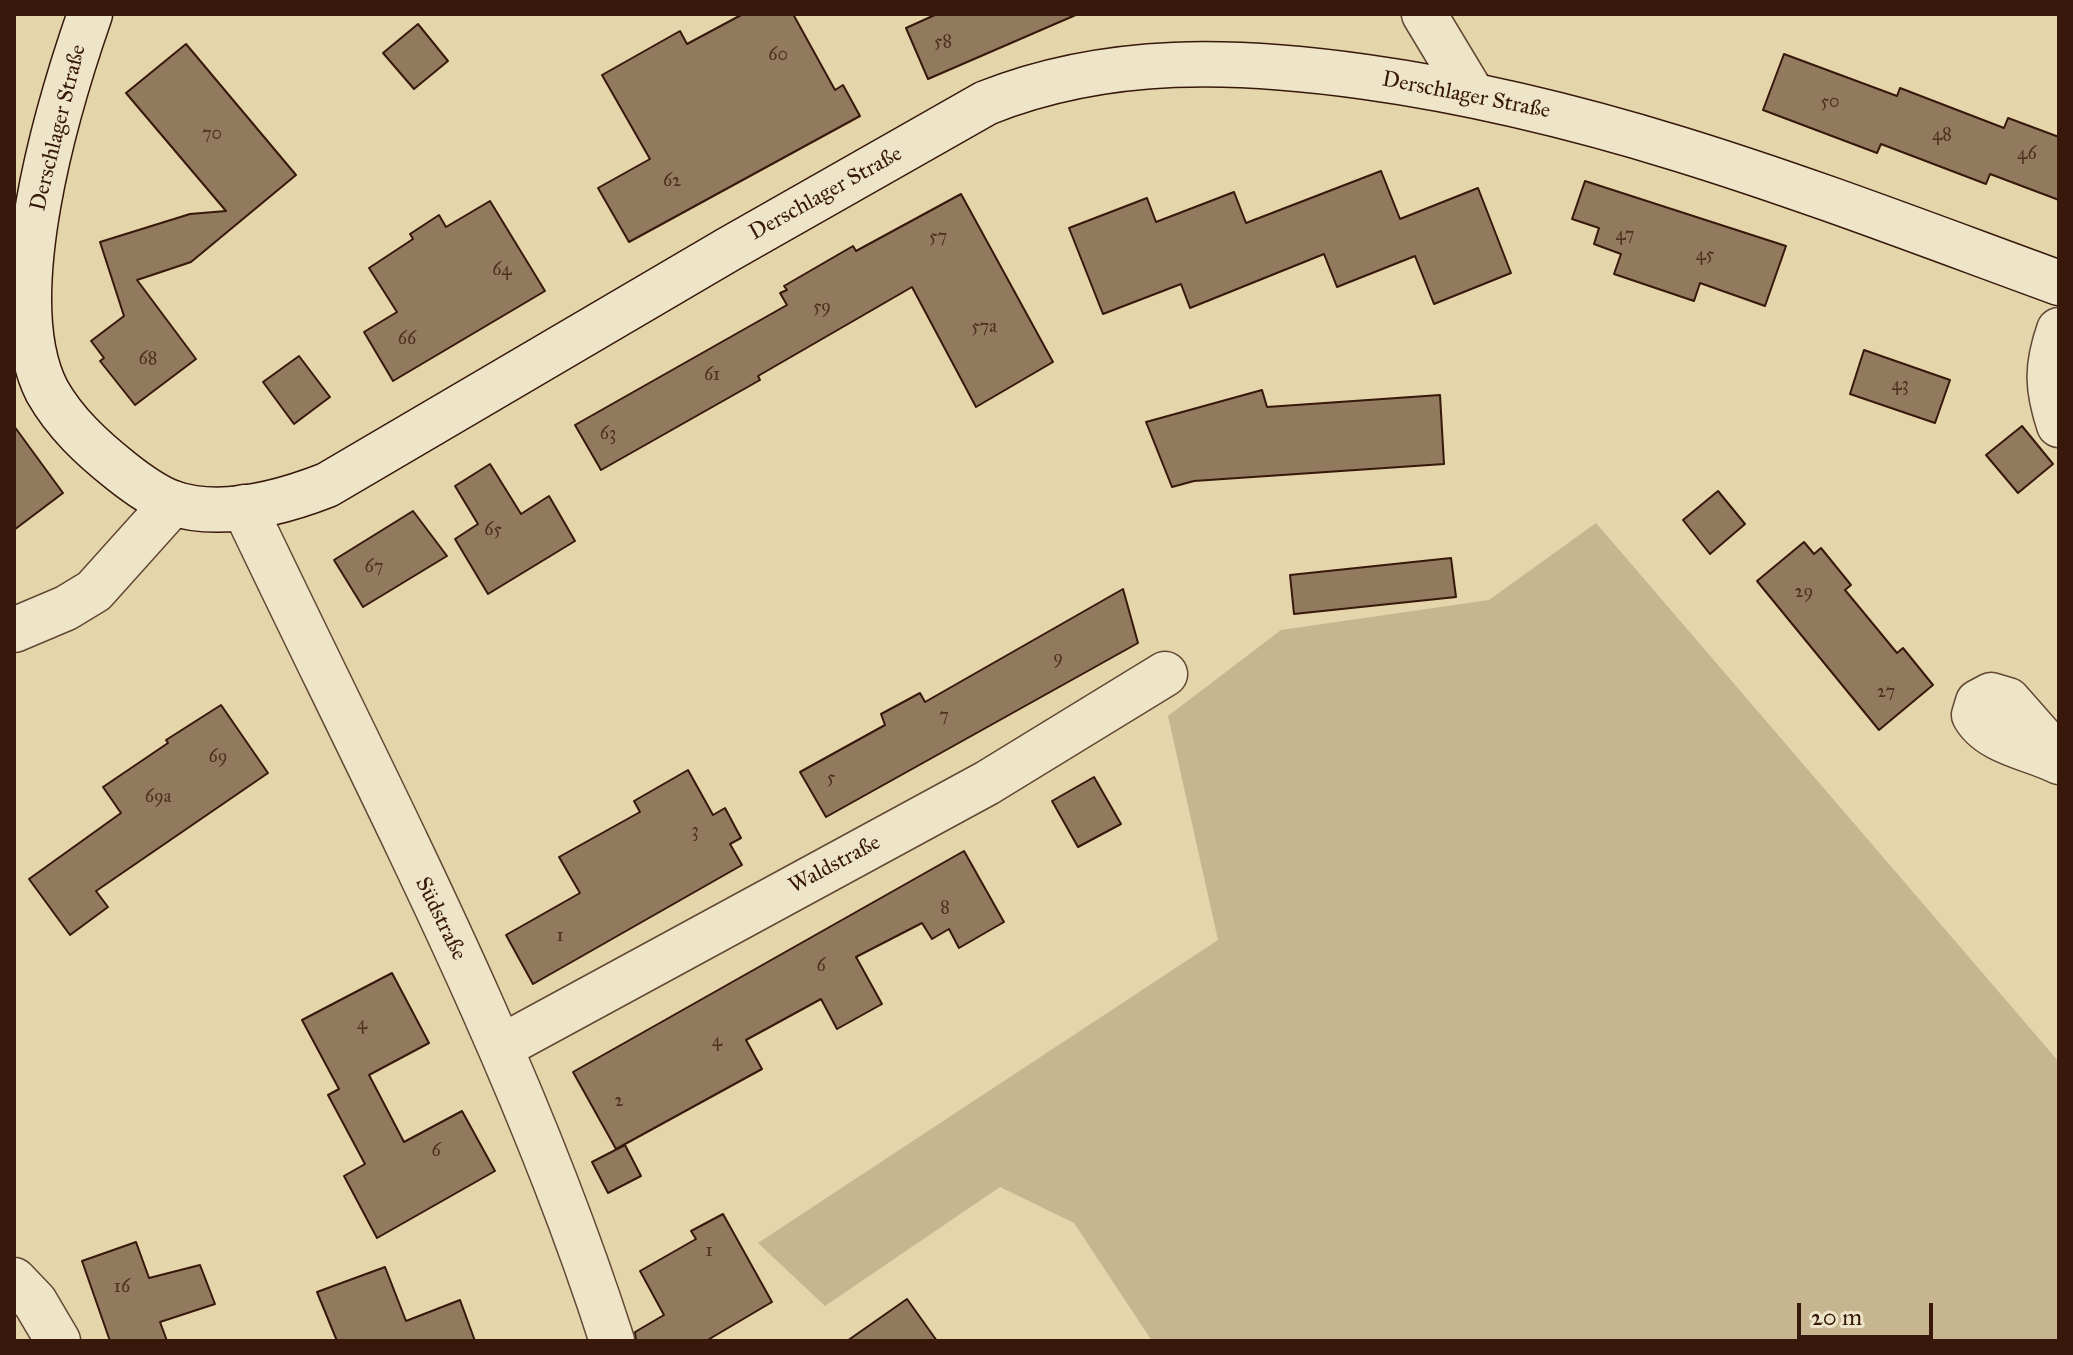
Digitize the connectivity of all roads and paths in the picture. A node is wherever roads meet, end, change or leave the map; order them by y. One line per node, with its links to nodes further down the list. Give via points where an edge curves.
1 (90, 14): 7 (main road, Derschlager Straße, via 42,180 28,265 26,321 46,390 71,425 139,485)
2 (1424, 14): 3 (main road)
3 (1471, 92): 4 (main road, Derschlager Straße, via 1719,159); 8 (main road, Derschlager Straße, via 1274,64 1180,63 1028,87 986,103 327,485)
4 (2059, 283)
5 (2059, 330): 6 (main road, via 2047,389)
6 (2059, 425)
7 (173, 503): 8 (main road, Derschlager Straße); 9 (main road, via 94,591)
8 (244, 507): 11 (main road, Südstraße)
9 (14, 630)
10 (1165, 674): 11 (main road, Waldstraße, via 987,783)
11 (501, 1047): 14 (main road, Südstraße, via 560,1186)
12 (14, 1280): 13 (main road, via 35,1302)
13 (58, 1341)
14 (612, 1341)

